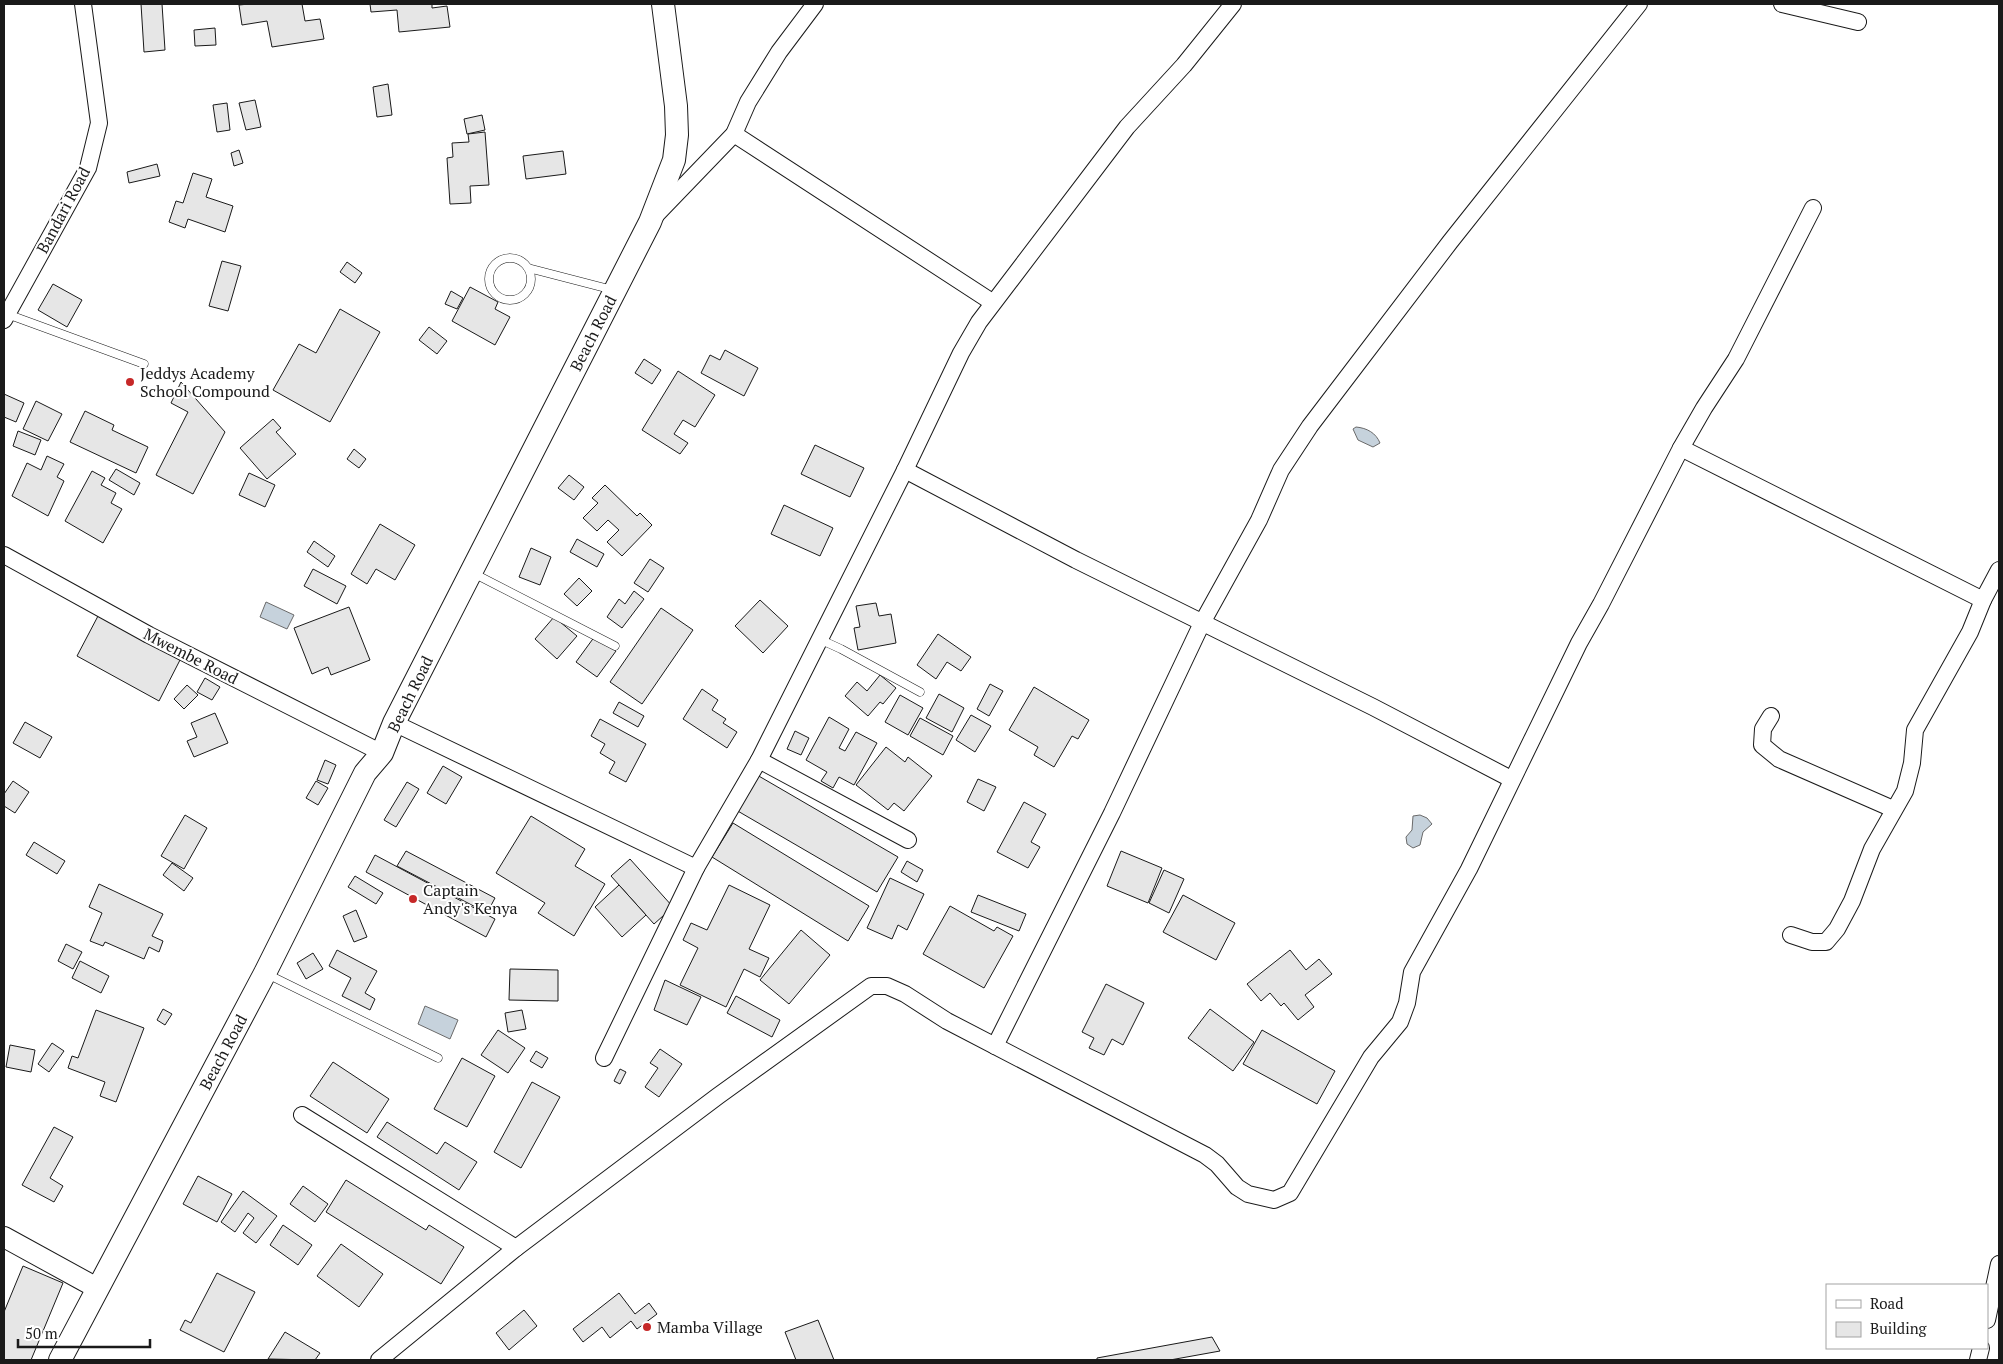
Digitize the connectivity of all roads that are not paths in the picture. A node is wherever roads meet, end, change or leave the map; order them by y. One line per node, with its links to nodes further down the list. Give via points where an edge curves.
1 (82, 4): 14 (street, Bandari Road, via 99,123 88,168)
2 (662, 4): 10 (main road, Beach Road, via 677,135 674,160)
3 (815, 4): 8 (street, via 779,52 748,102)
4 (1233, 4): 13 (street, via 1128,126)
5 (1639, 4): 22 (street, via 1450,242 1310,426 1281,470 1259,520)
6 (1782, 4): 7 (street)
7 (1858, 22)
8 (734, 134): 10 (street); 13 (street)
9 (1813, 208): 16 (street, via 1736,359)
10 (650, 222): 12 (main road, Beach Road)
11 (528, 268): 11 (lane, via 520,260 509,258 499,261 490,275 493,290 501,298 512,300 522,297 529,289 531,278); 12 (lane)
12 (614, 291): 20 (main road, Beach Road)
13 (992, 302): 17 (street, via 961,353)
14 (5, 317): 15 (lane)
15 (144, 364)
16 (1680, 448): 21 (street); 30 (street)
17 (905, 470): 22 (street); 23 (street)
18 (4, 555): 28 (street, Mwembe Road, via 149,635)
19 (1999, 570): 21 (street)
20 (471, 572): 24 (lane); 27 (main road, Beach Road)
21 (1983, 600): 31 (street, via 1970,632 1915,730 1905,791)
22 (1202, 623): 30 (street, via 1374,707); 36 (street, via 1112,813)
23 (820, 639): 25 (lane); 29 (street)
24 (615, 646)
25 (920, 692)
26 (1771, 716): 31 (street, via 1763,729 1762,745 1779,759)
27 (394, 723): 28 (main road, Beach Road); 33 (street)
28 (382, 753): 35 (main road, Beach Road, via 366,773)
29 (759, 760): 32 (street); 33 (street)
30 (1511, 779): 36 (street, via 1468,869 1412,972 1400,1022 1371,1057 1290,1193 1274,1200 1248,1194 1205,1155)
31 (1893, 809): 34 (street, via 1872,849 1852,901 1826,942 1812,942)
32 (908, 840)
33 (696, 868): 38 (street)
34 (1791, 935)
35 (265, 973): 37 (lane); 43 (main road, Beach Road)
36 (995, 1046): 41 (street, via 946,1021 905,994 887,986 871,986)
37 (438, 1058)
38 (604, 1058)
39 (302, 1115): 41 (street)
40 (4, 1237): 43 (street)
41 (516, 1248): 46 (street)
42 (1999, 1264): 44 (street)
43 (97, 1288): 45 (main road, Beach Road)
44 (1988, 1315)
45 (60, 1360)
46 (379, 1360)

